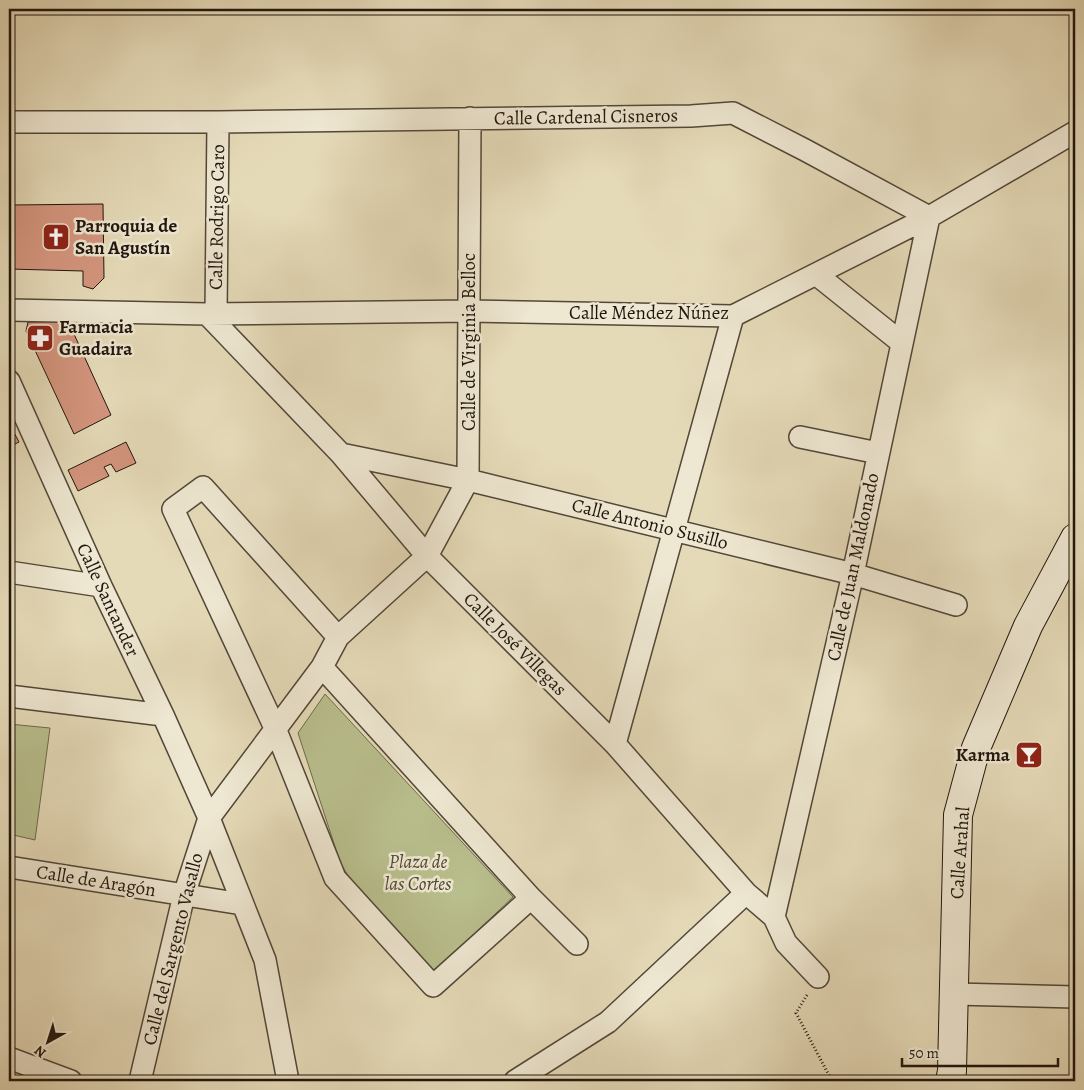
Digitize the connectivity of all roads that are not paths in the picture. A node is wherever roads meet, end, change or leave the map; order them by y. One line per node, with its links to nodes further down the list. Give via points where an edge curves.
1 (470, 118): 3 (street, Calle Cardenal Cisneros); 5 (street, Calle Cardenal Cisneros, via 733,113); 8 (street, Calle de Virginia Belloc)
2 (9, 122): 3 (street, Calle Cardenal Cisneros)
3 (218, 122): 9 (street, Calle Rodrigo Caro)
4 (1075, 132): 5 (street, Calle Méndez Núñez)
5 (929, 217): 6 (street, Calle Méndez Núñez); 11 (street, Calle de Juan Maldonado)
6 (817, 275): 10 (street, Calle Méndez Núñez); 11 (street)
7 (9, 310): 9 (street, Calle Méndez Núñez)
8 (470, 311): 9 (street, Calle Méndez Núñez); 10 (street, Calle Méndez Núñez); 16 (street, Calle de Virginia Belloc)
9 (211, 313): 15 (street, Calle José Villegas)
10 (733, 316): 17 (street)
11 (902, 343): 14 (street, Calle de Juan Maldonado)
12 (9, 381): 22 (street, Calle Santander)
13 (800, 436): 14 (street)
14 (878, 453): 21 (street, Calle de Juan Maldonado)
15 (341, 454): 16 (street, Calle Antonio Susillo); 19 (street, Calle José Villegas)
16 (468, 480): 17 (street, Calle Antonio Susillo); 19 (street, Calle de Virginia Belloc)
17 (673, 530): 21 (street, Calle Antonio Susillo); 29 (street)
18 (1072, 550): 39 (street, Calle Arahal, via 1028,626 976,748 958,815)
19 (427, 556): 24 (street, Calle de Virginia Belloc); 29 (street, Calle José Villegas)
20 (9, 572): 22 (street)
21 (853, 574): 23 (street, Calle Antonio Susillo); 36 (street, Calle de Juan Maldonado)
22 (100, 586): 27 (street, Calle Santander)
23 (956, 605)
24 (338, 637): 25 (street, Calle de Virginia Belloc); 28 (street, via 203,487 173,509)
25 (322, 667): 28 (street, Calle del Sargento Vasallo); 34 (street)
26 (9, 696): 27 (street)
27 (163, 715): 30 (street, Calle Santander)
28 (275, 728): 30 (street, Calle del Sargento Vasallo); 34 (street, via 335,878 433,986)
29 (615, 744): 32 (street, Calle José Villegas)
30 (209, 818): 33 (street, Calle del Sargento Vasallo); 35 (street, Calle Santander)
31 (9, 867): 33 (street, Calle de Aragón)
32 (746, 893): 36 (street, Calle José Villegas); 46 (street, via 608,1022)
33 (184, 895): 35 (street, Calle de Aragón); 44 (street, Calle del Sargento Vasallo)
34 (530, 898): 37 (street)
35 (242, 904): 45 (street, Calle Santander, via 265,960)
36 (774, 917): 38 (street, Calle José Villegas, via 786,943)
37 (577, 944)
38 (818, 977)
39 (954, 994): 40 (street); 42 (street, Calle Arahal)
40 (1075, 997)
41 (9, 1058): 43 (street)
42 (952, 1078)
43 (71, 1081)
44 (140, 1081)
45 (288, 1081)
46 (515, 1081)

